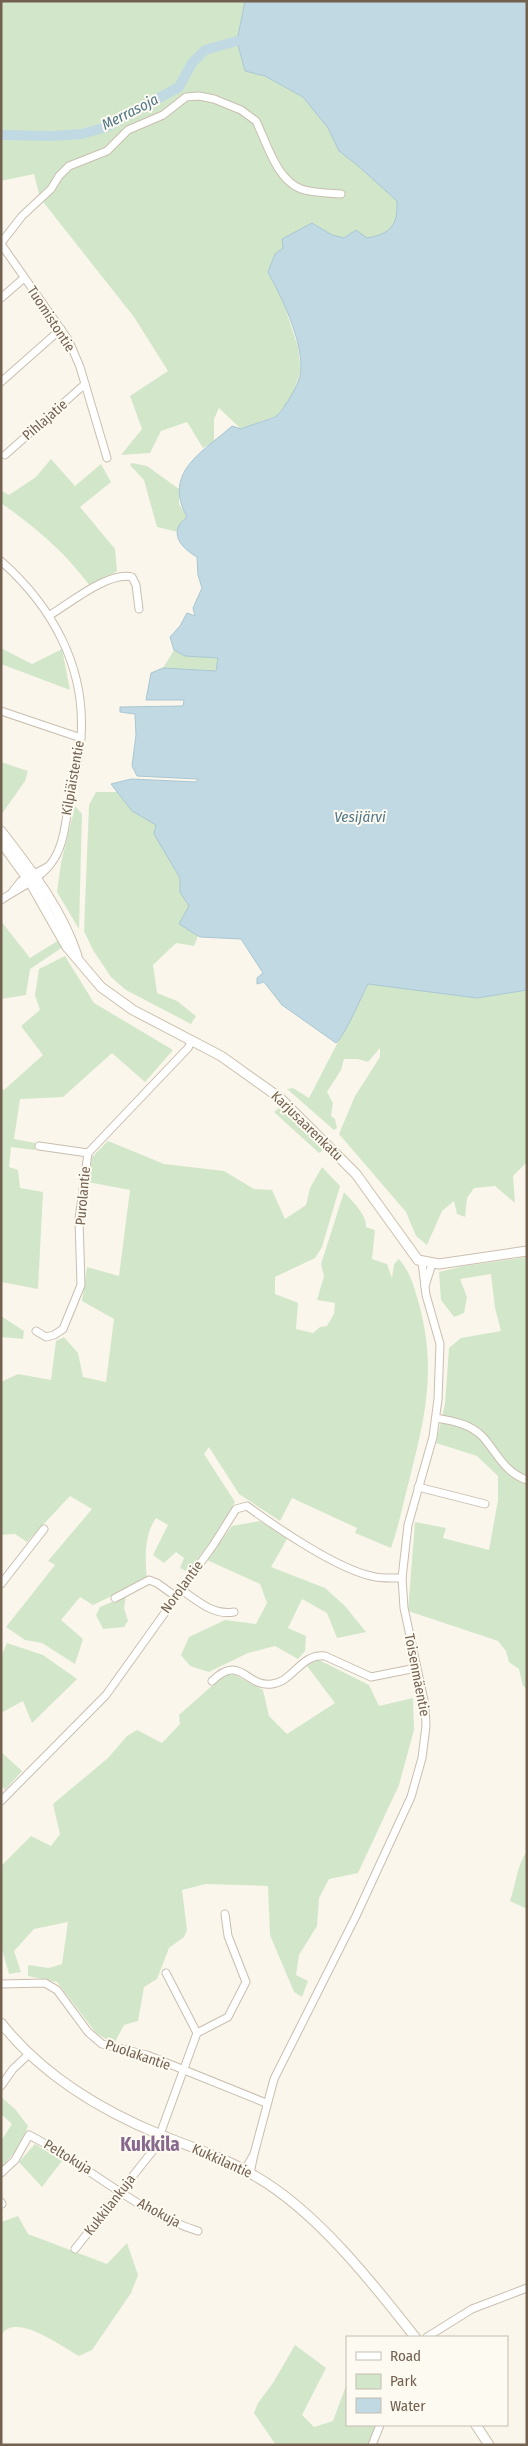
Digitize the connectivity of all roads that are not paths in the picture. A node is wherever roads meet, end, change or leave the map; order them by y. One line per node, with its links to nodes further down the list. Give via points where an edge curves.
1 (341, 194): 2 (street, via 297,187 277,166 256,121 214,99 192,96 155,120 128,130 107,151 69,166)
2 (1, 243): 3 (street, Tuomistontie)
3 (24, 278): 4 (street); 5 (street, Tuomistontie)
4 (1, 298)
5 (61, 329): 6 (street); 7 (street, Tuomistontie, via 69,341)
6 (1, 382)
7 (85, 384): 8 (street, Pihlajatie); 9 (street, Tuomistontie)
8 (5, 455)
9 (107, 458)
10 (1, 562): 12 (street, Kilpiäistentie, via 23,581)
11 (139, 609): 12 (street, via 136,585 132,577 122,574)
12 (50, 615): 14 (street, Kilpiäistentie, via 64,641 76,678)
13 (1, 711): 14 (street)
14 (81, 738): 17 (street, Kilpiäistentie, via 57,853 49,866)
15 (1, 831): 17 (street, Karjusaarenkatu)
16 (1, 842): 17 (street, Karjusaarenkatu)
17 (31, 878): 18 (street, Kilpiäistentie); 19 (street, Karjusaarenkatu, via 61,918 79,961 92,978 114,998)
18 (1, 900)
19 (192, 1040): 21 (street, Purolantie); 23 (street, Karjusaarenkatu, via 259,1082 300,1116 356,1174)
20 (39, 1146): 21 (street)
21 (88, 1153): 26 (street, Purolantie, via 81,1199 82,1270 78,1295 58,1333 46,1337)
22 (527, 1251): 24 (street)
23 (422, 1262): 24 (street); 25 (street, Toisenmäentie)
24 (432, 1264): 25 (street)
25 (425, 1287): 27 (street, Toisenmäentie, via 440,1344)
26 (36, 1331)
27 (436, 1418): 28 (street, via 468,1426 482,1436 513,1474); 29 (street, Toisenmäentie)
28 (527, 1480)
29 (418, 1487): 30 (street); 32 (street, Toisenmäentie, via 404,1551)
30 (485, 1504)
31 (44, 1530): 33 (street)
32 (402, 1578): 34 (street, Norolantie, via 385,1579 361,1574 295,1538 247,1506 240,1506); 38 (street, Toisenmäentie, via 404,1608)
33 (1, 1584)
34 (180, 1589): 35 (street, Norolantie); 37 (street, via 213,1611)
35 (175, 1596): 36 (street, via 149,1580); 40 (street, Norolantie, via 106,1695)
36 (115, 1598)
37 (234, 1612)
38 (416, 1668): 39 (street, via 371,1677 318,1655 273,1684 231,1669 222,1671); 49 (street, Toisenmäentie, via 425,1705 426,1726 417,1780 356,1916 274,2079)
39 (212, 1681)
40 (1, 1801)
41 (225, 1914): 45 (street, via 228,1936 246,1982 228,2017)
42 (166, 1973): 45 (street)
43 (1, 1984): 47 (street, Puolakantie, via 45,1983 57,1990 88,2032 102,2044 147,2055)
44 (1, 2023): 46 (street, Kukkilantie)
45 (197, 2034): 47 (street, Kukkilankuja)
46 (29, 2054): 48 (street); 50 (street, Kukkilantie, via 95,2104)
47 (182, 2070): 49 (street, Puolakantie); 50 (street, Kukkilankuja)
48 (1, 2086)
49 (266, 2103): 51 (street, Toisenmäentie)
50 (160, 2135): 51 (street, Kukkilantie); 53 (street, Kukkilankuja, via 156,2148)
51 (248, 2171): 57 (street, Kukkilantie, via 299,2208 346,2255)
52 (1, 2173): 53 (street, Peltokuja, via 15,2160 29,2135 56,2148)
53 (122, 2191): 54 (street, Ahokuja, via 153,2212); 55 (street, Kukkilankuja)
54 (198, 2231)
55 (75, 2249)
56 (527, 2288): 58 (street, via 472,2309)
57 (414, 2336)
58 (429, 2336)
59 (380, 2426): 61 (street)
60 (477, 2426): 62 (street)
61 (372, 2445)
62 (489, 2445)

